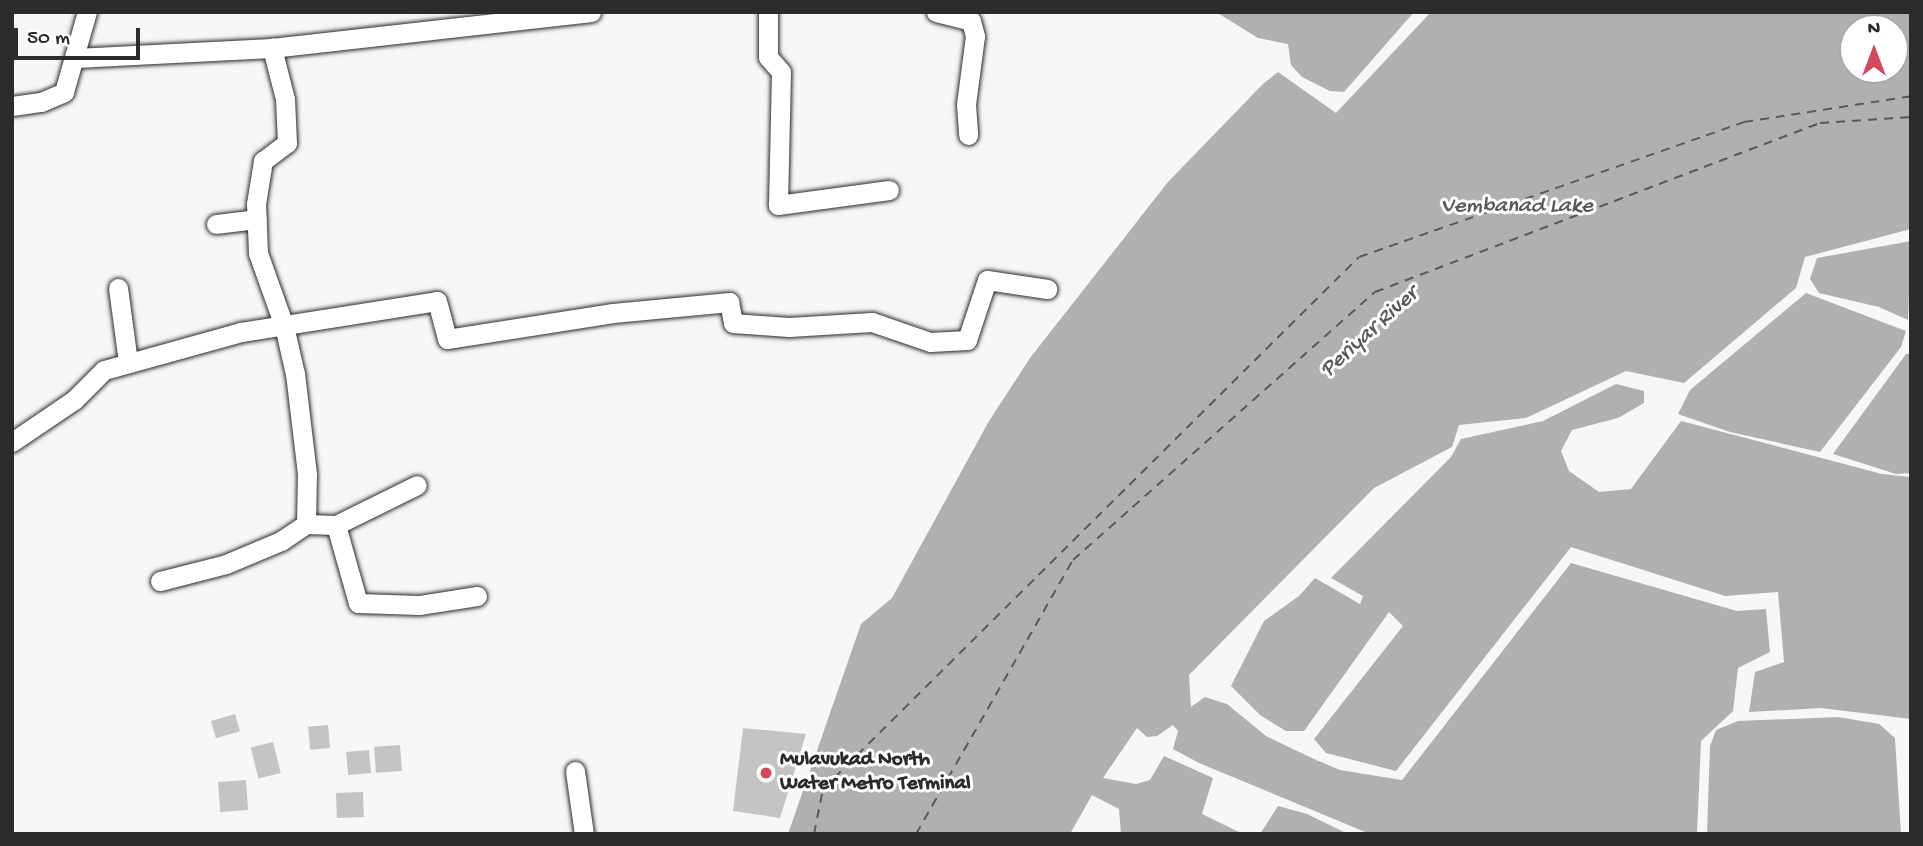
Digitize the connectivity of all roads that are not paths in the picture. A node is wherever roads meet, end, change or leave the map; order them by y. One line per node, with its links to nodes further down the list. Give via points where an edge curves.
1 (87, 12): 6 (street)
2 (591, 12): 5 (street)
3 (768, 12): 9 (street, via 768,57 781,72 778,205)
4 (936, 12): 8 (street, via 971,21 975,36 966,104)
5 (272, 48): 6 (street); 10 (street, via 285,99 287,143 263,161)
6 (75, 58): 7 (street, via 64,92 41,102)
7 (12, 106)
8 (968, 135)
9 (889, 190)
10 (257, 219): 11 (street); 14 (street, via 258,253)
11 (216, 224)
12 (118, 288): 15 (street)
13 (1047, 289): 14 (street, via 987,280 967,340 930,342 872,322 789,327 733,323 729,302 599,314 447,339 437,301)
14 (284, 326): 15 (street, via 241,332); 18 (street, via 307,474)
15 (128, 362): 16 (street, via 104,370 74,400)
16 (12, 442)
17 (417, 485): 19 (street)
18 (306, 524): 19 (street); 20 (street, via 281,541 226,564)
19 (336, 525): 21 (street, via 359,603 419,605)
20 (160, 581)
21 (477, 596)
22 (575, 771): 23 (street)
23 (584, 834)

